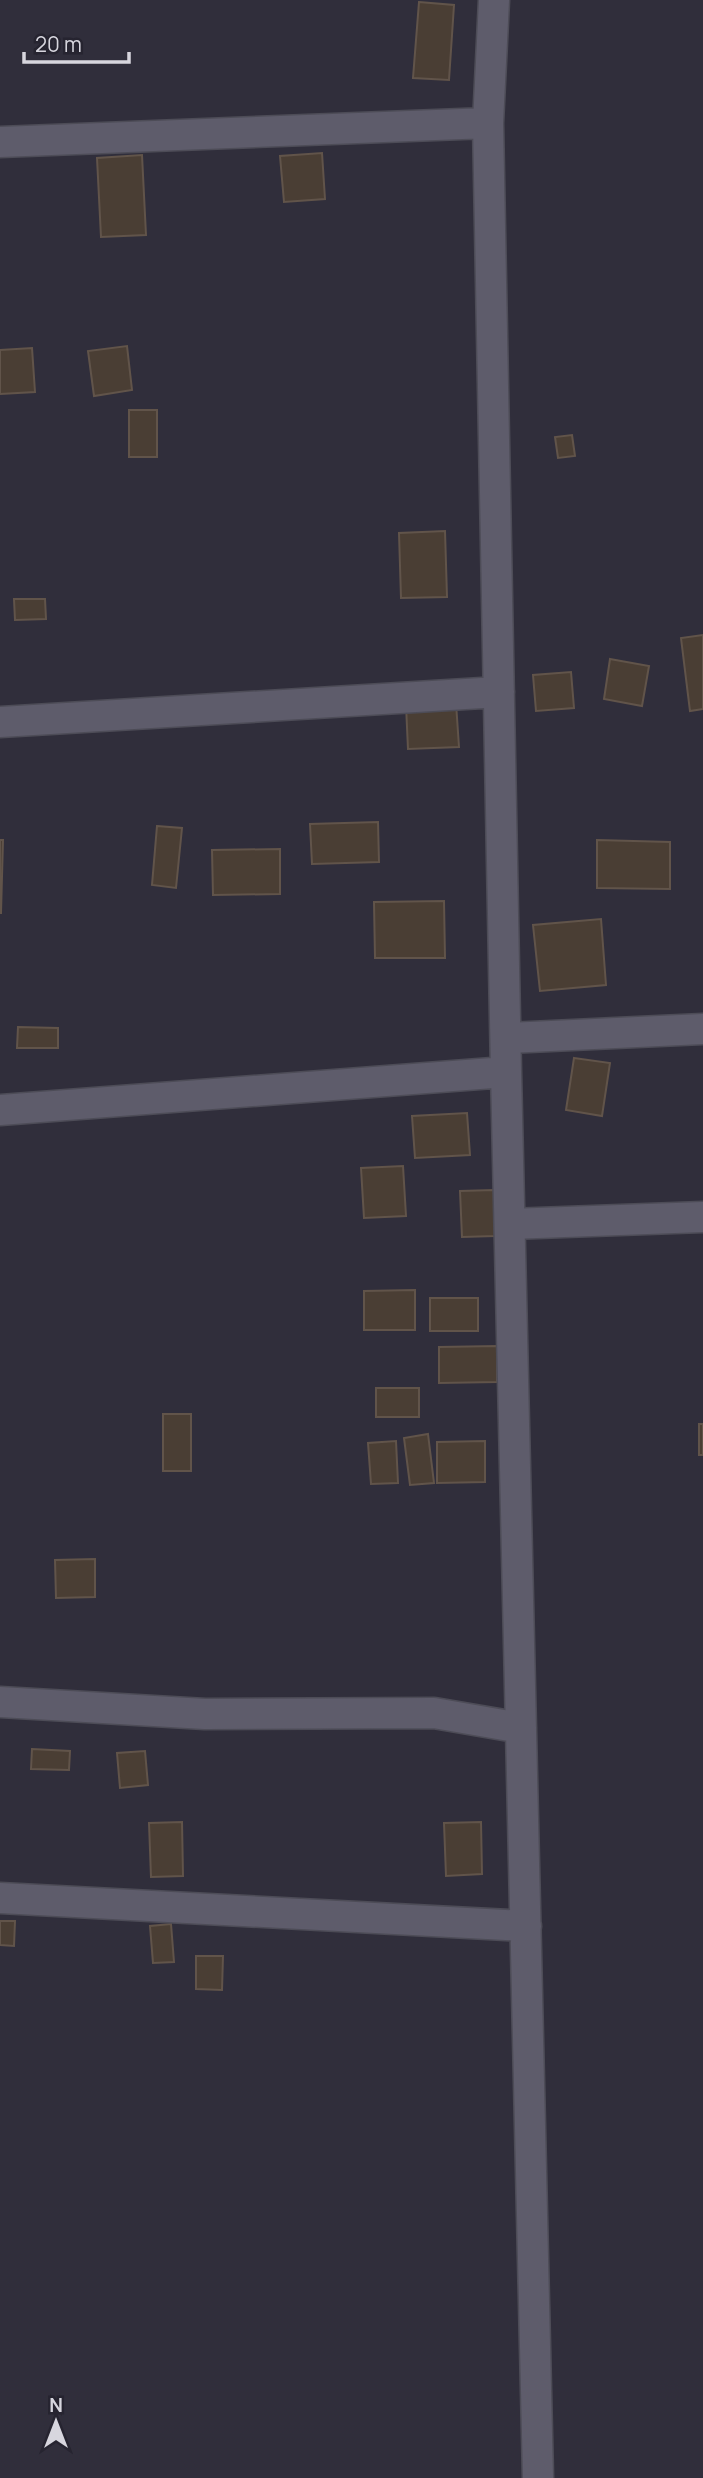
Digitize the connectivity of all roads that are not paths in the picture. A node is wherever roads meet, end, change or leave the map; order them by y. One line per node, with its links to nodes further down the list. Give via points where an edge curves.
1 (494, 0): 2 (street)
2 (488, 123): 3 (street); 4 (street)
3 (0, 142)
4 (499, 692): 5 (street); 7 (street)
5 (0, 722)
6 (703, 1028): 7 (street)
7 (506, 1038): 8 (street)
8 (506, 1072): 9 (street); 11 (street)
9 (0, 1110)
10 (703, 1217): 11 (street)
11 (510, 1224): 13 (street)
12 (0, 1702): 13 (street, via 205,1714 434,1713)
13 (521, 1728): 15 (street)
14 (0, 1898): 15 (street)
15 (526, 1926): 16 (street)
16 (538, 2478)

